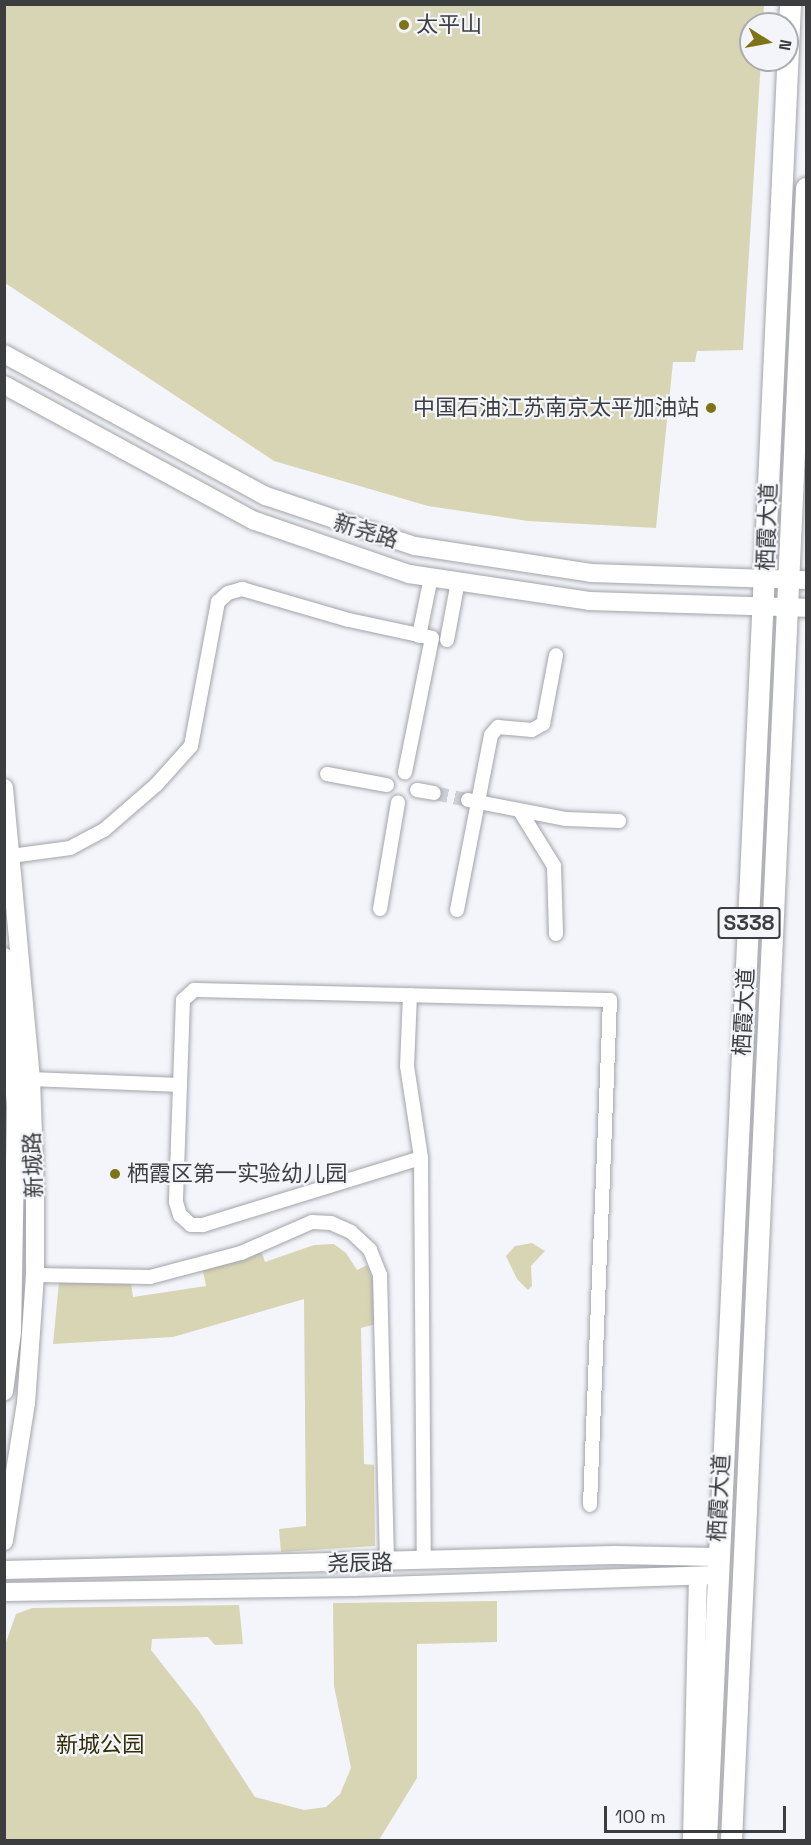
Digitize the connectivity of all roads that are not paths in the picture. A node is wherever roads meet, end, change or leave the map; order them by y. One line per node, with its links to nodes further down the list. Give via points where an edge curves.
1 (790, 4): 6 (main road, 栖霞大道 / S338)
2 (807, 188): 7 (main road, 栖霞大道 / S338)
3 (4, 354): 6 (main road, 新尧路, via 266,496 415,546 591,573)
4 (4, 385): 5 (main road, 新尧路, via 255,521 329,550)
5 (430, 577): 8 (main road, 新尧路); 11 (street)
6 (765, 578): 7 (main road, 新尧路); 9 (main road, 栖霞大道 / S338)
7 (799, 578): 10 (main road, 栖霞大道 / S338)
8 (458, 581): 9 (main road, 新尧路, via 589,601); 12 (street)
9 (765, 606): 10 (main road, 新尧路); 40 (main road, 栖霞大道 / S338)
10 (798, 607): 44 (main road, 栖霞大道 / S338)
11 (425, 637): 14 (street); 24 (street, via 242,589 228,593 218,602 190,747 156,786 104,830 70,848)
12 (447, 640)
13 (556, 655): 20 (street, via 543,724 532,730 498,727 491,735)
14 (405, 772)
15 (327, 774): 16 (street)
16 (387, 785)
17 (4, 788): 24 (main road, 新城路)
18 (417, 790): 19 (street)
19 (434, 793)
20 (473, 802): 22 (street); 26 (street)
21 (398, 803): 25 (street)
22 (520, 811): 23 (street, via 566,819); 27 (street, via 554,866)
23 (619, 820)
24 (11, 856): 30 (main road, 新城路)
25 (380, 909)
26 (458, 910)
27 (556, 934)
28 (4, 957): 34 (main road, 新城路, via 16,1105 13,1300)
29 (410, 996): 31 (street, via 194,990 183,1000); 32 (street, via 407,1066); 35 (street, via 610,1000)
30 (31, 1079): 31 (street); 33 (main road, 新城路)
31 (180, 1086): 32 (street, via 176,1202 180,1215 191,1225 203,1225)
32 (421, 1158): 37 (street)
33 (35, 1275): 36 (main road, 新城路, via 26,1403); 38 (street, via 150,1277 241,1253 312,1222 351,1232 370,1250 380,1275)
34 (4, 1391)
35 (590, 1505)
36 (4, 1541)
37 (424, 1562): 38 (main road, 尧辰路); 40 (main road, 尧辰路, via 614,1555)
38 (387, 1563): 39 (main road, 尧辰路)
39 (4, 1570)
40 (710, 1570): 41 (main road, 尧辰路, via 354,1587); 42 (main road); 43 (main road, 栖霞大道 / S338)
41 (4, 1592)
42 (692, 1840)
43 (706, 1840)
44 (731, 1840)

